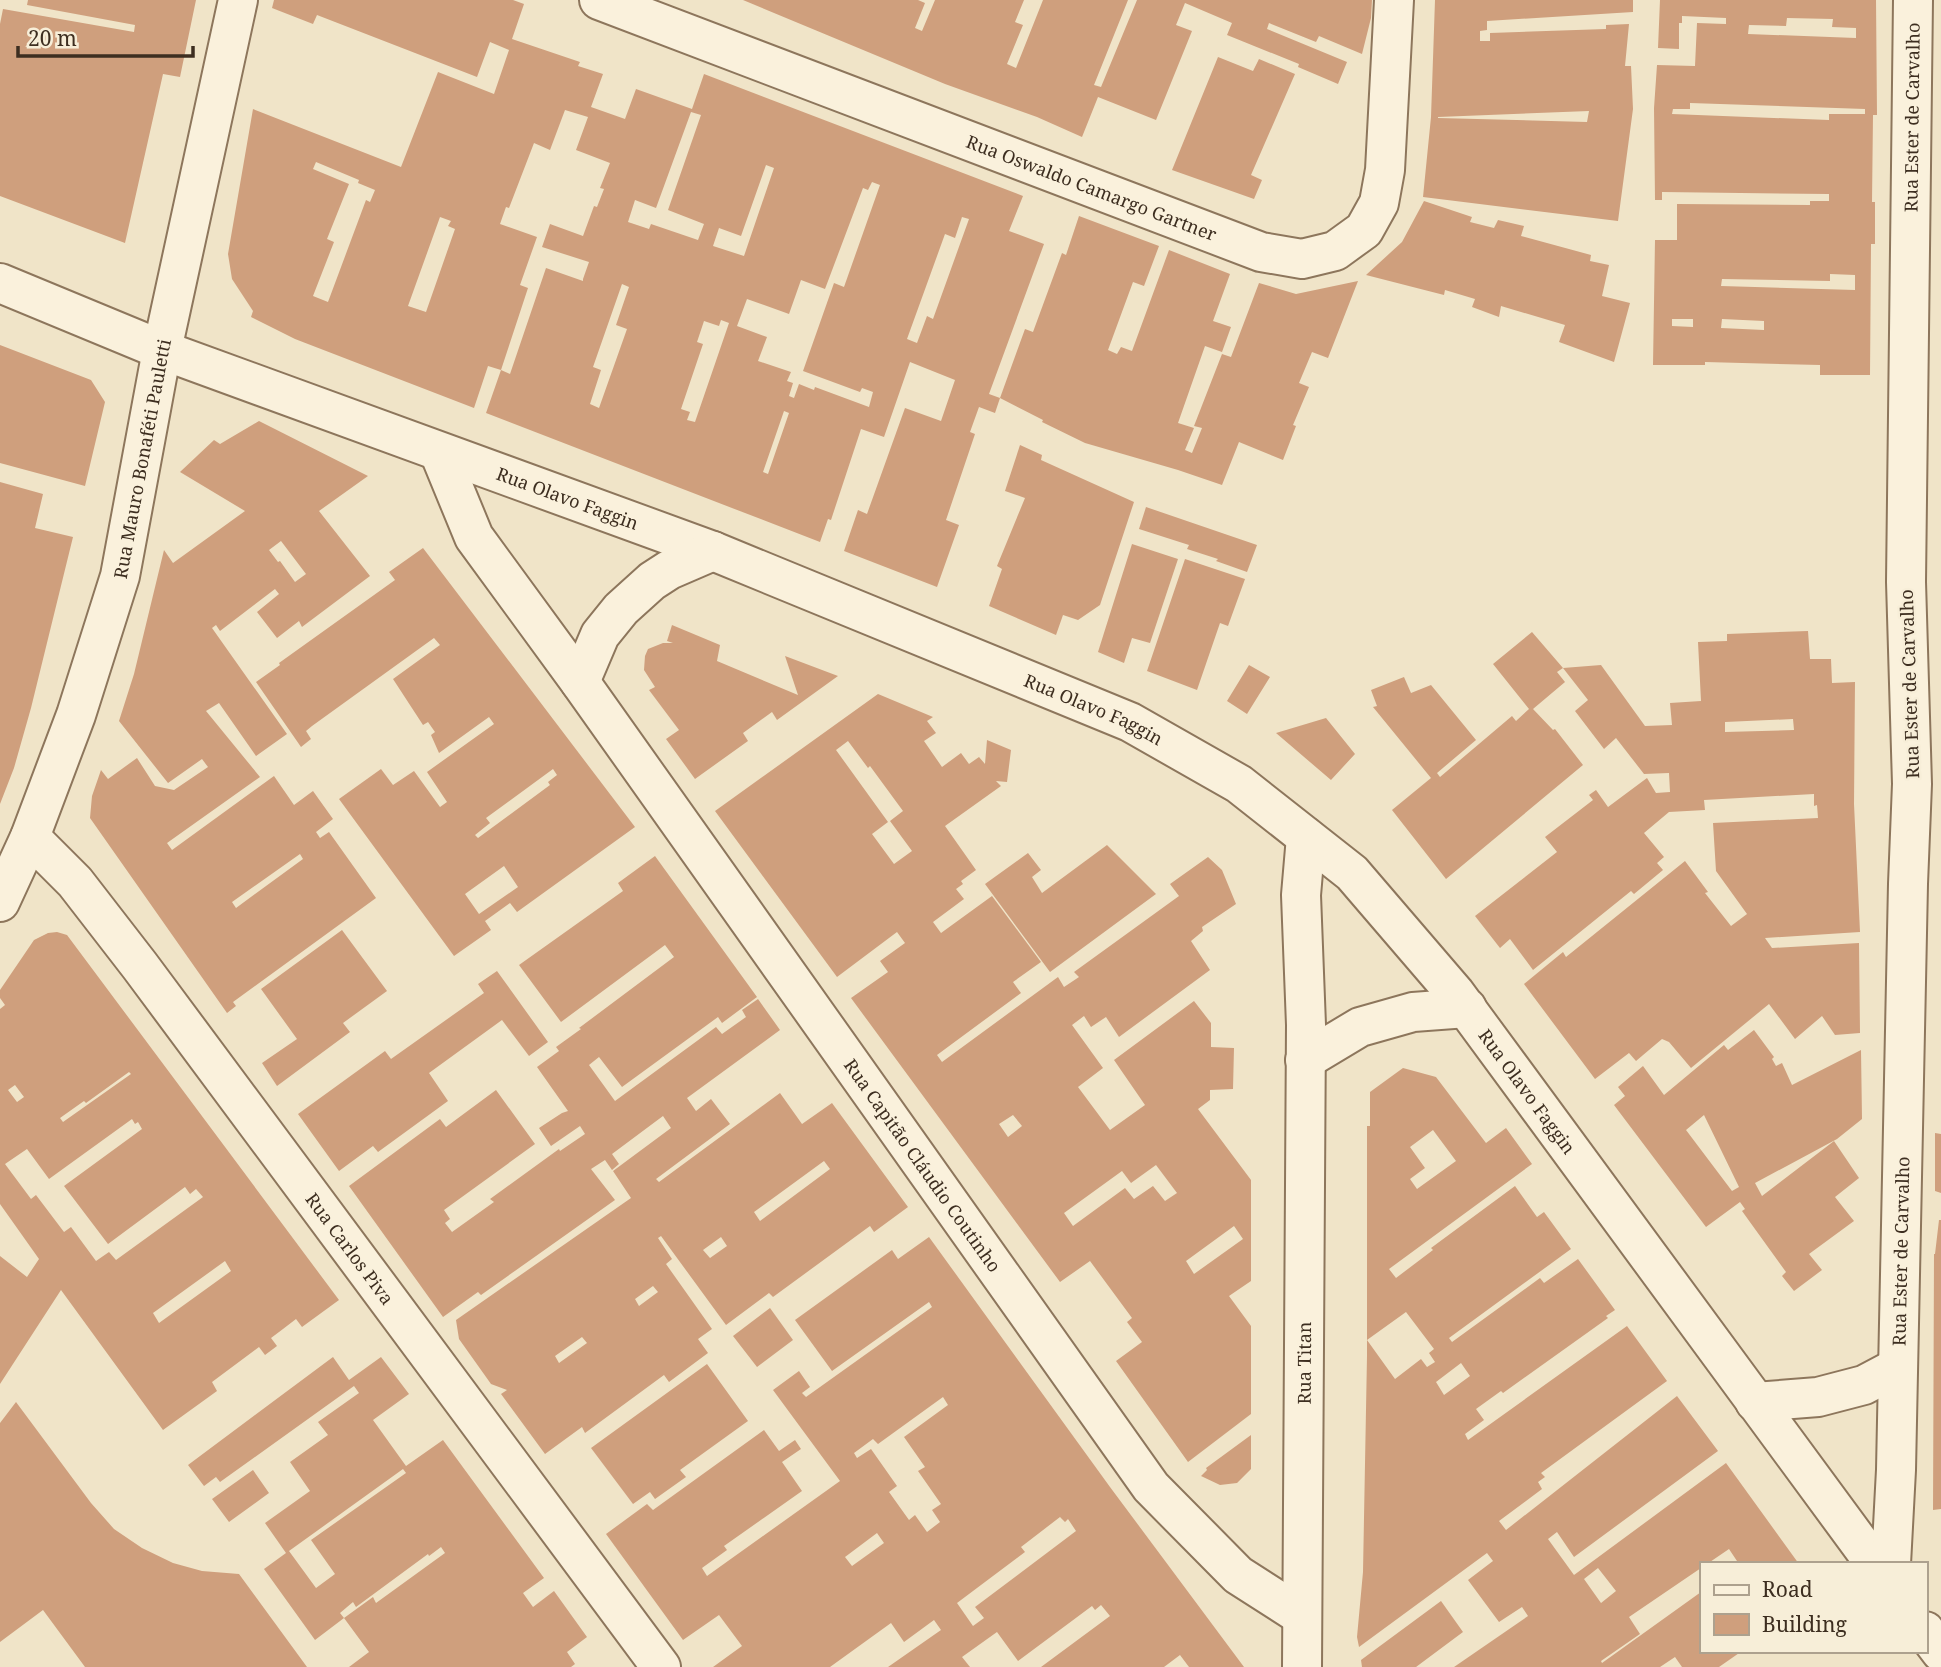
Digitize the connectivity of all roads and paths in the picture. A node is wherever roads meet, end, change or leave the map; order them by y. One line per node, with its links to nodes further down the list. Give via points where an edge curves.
1 (238, 0): 6 (street, Rua Mauro Bonaféti Pauletti)
2 (599, 0): 3 (street, Rua Oswaldo Camargo Gartner, via 1261,252 1302,259 1335,251 1364,230 1379,203 1385,170)
3 (1394, 0)
4 (1913, 0): 10 (street, Rua Ester de Carvalho, via 1906,582)
5 (0, 283): 6 (street, Rua Olavo Faggin)
6 (162, 350): 7 (street, Rua Olavo Faggin); 11 (street, Rua Mauro Bonaféti Pauletti, via 120,576)
7 (439, 452): 8 (street, Rua Olavo Faggin); 9 (street, Rua Capitão Cláudio Coutinho, via 474,537)
8 (713, 551): 9 (street, via 669,570 621,609 600,635); 12 (street, Rua Olavo Faggin, via 1130,722 1239,784)
9 (580, 682): 20 (street, Rua Capitão Cláudio Coutinho, via 1151,1487 1238,1575)
10 (1927, 773): 16 (street, Rua Ester de Carvalho, via 1908,898)
11 (30, 838): 13 (street, Rua Mauro Bonaféti Pauletti); 23 (street, Rua Carlos Piva, via 75,882 140,966)
12 (1306, 838): 14 (street, Rua Olavo Faggin, via 1352,873); 15 (street, Rua Titan, via 1301,895)
13 (0, 902)
14 (1467, 1008): 15 (street, via 1413,1012 1360,1027); 17 (street, Rua Olavo Faggin)
15 (1305, 1059): 20 (street, Rua Titan)
16 (1898, 1367): 17 (street, Rua Ester de Carvalho, via 1864,1385 1818,1397); 19 (street, Rua Ester de Carvalho)
17 (1755, 1402): 18 (street, Rua Olavo Faggin)
18 (1874, 1562)
19 (1891, 1562)
20 (1302, 1615): 24 (street, Rua Titan)
21 (1927, 1634): 22 (street)
22 (1941, 1652)
23 (660, 1667)
24 (1302, 1667)

